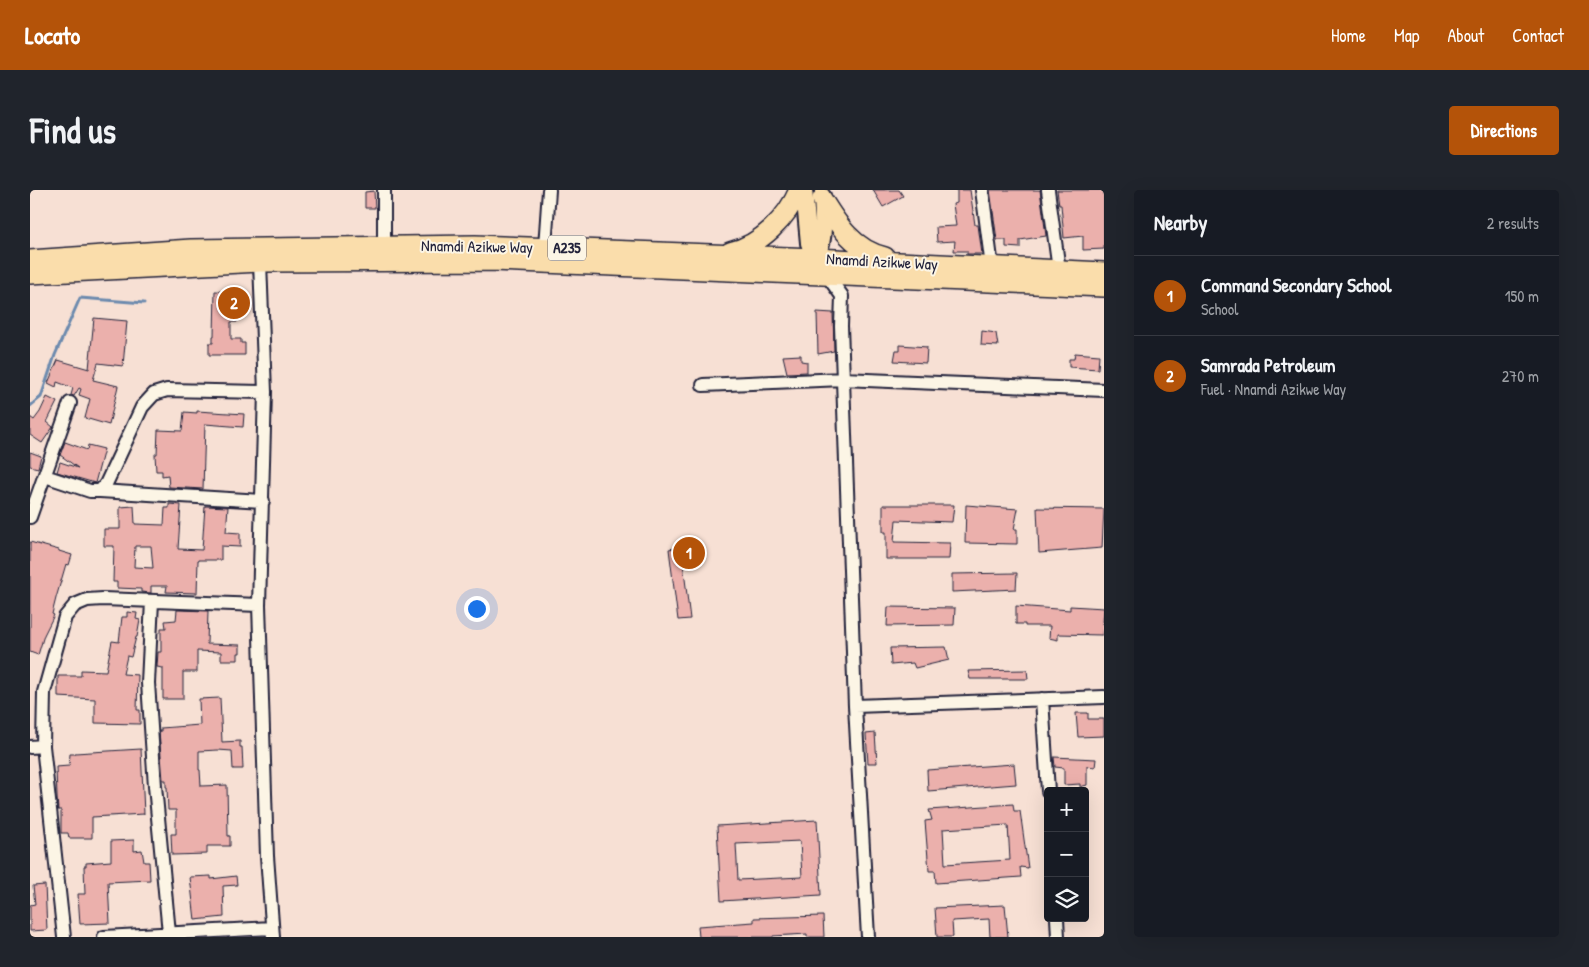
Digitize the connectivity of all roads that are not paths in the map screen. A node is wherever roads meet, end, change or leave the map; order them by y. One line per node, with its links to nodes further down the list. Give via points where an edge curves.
1 (384, 190): 8 (street)
2 (549, 190): 9 (street)
3 (799, 190): 10 (highway, via 787,211 765,235 739,250)
4 (804, 190): 11 (main road, via 809,243)
5 (982, 190): 15 (street)
6 (1048, 190): 16 (street)
7 (822, 194): 11 (main road, via 822,236); 14 (highway, via 837,224 850,239 882,257)
8 (384, 246): 9 (highway, Nnamdi Azikwe Way / A235); 12 (highway, Nnamdi Azikwe Way / A235, via 191,249)
9 (545, 247): 10 (highway, Nnamdi Azikwe Way / A235)
10 (707, 254): 11 (highway, Nnamdi Azikwe Way / A235)
11 (815, 258): 14 (highway, Nnamdi Azikwe Way / A235); 18 (main road, via 799,269); 21 (main road, via 838,271)
12 (30, 260)
13 (260, 262): 18 (highway, Nnamdi Azikwe Way / A235, via 494,261); 19 (highway, Nnamdi Azikwe Way / A235); 26 (street)
14 (911, 263): 15 (highway, Nnamdi Azikwe Way / A235)
15 (992, 267): 16 (highway, Nnamdi Azikwe Way / A235)
16 (1059, 270): 17 (highway, Nnamdi Azikwe Way / A235)
17 (1104, 272)
18 (784, 273): 20 (highway, Nnamdi Azikwe Way / A235)
19 (30, 274)
20 (826, 274): 21 (highway, Nnamdi Azikwe Way / A235); 23 (street, via 842,296)
21 (864, 276): 22 (highway, Nnamdi Azikwe Way / A235)
22 (1104, 287)
23 (843, 379): 24 (street); 25 (street); 36 (street)
24 (703, 385)
25 (1104, 390)
26 (265, 392): 29 (street, via 167,390 154,394 142,407); 30 (street)
27 (70, 403): 28 (street)
28 (45, 476): 29 (street, via 90,491); 31 (street)
29 (100, 491): 30 (street)
30 (263, 501): 33 (street)
31 (30, 517)
32 (152, 601): 33 (street); 38 (street, via 87,600 75,605 65,616 44,692); 42 (street, via 148,683)
33 (259, 605): 41 (street, via 267,856)
34 (1104, 697): 35 (street)
35 (1042, 700): 36 (street); 39 (street)
36 (855, 706): 45 (street)
37 (30, 746): 38 (street)
38 (43, 746): 43 (street)
39 (1048, 787)
40 (1057, 922): 46 (street)
41 (273, 932): 42 (street)
42 (169, 933): 44 (street)
43 (64, 937)
44 (104, 937)
45 (868, 937)
46 (1058, 937)

